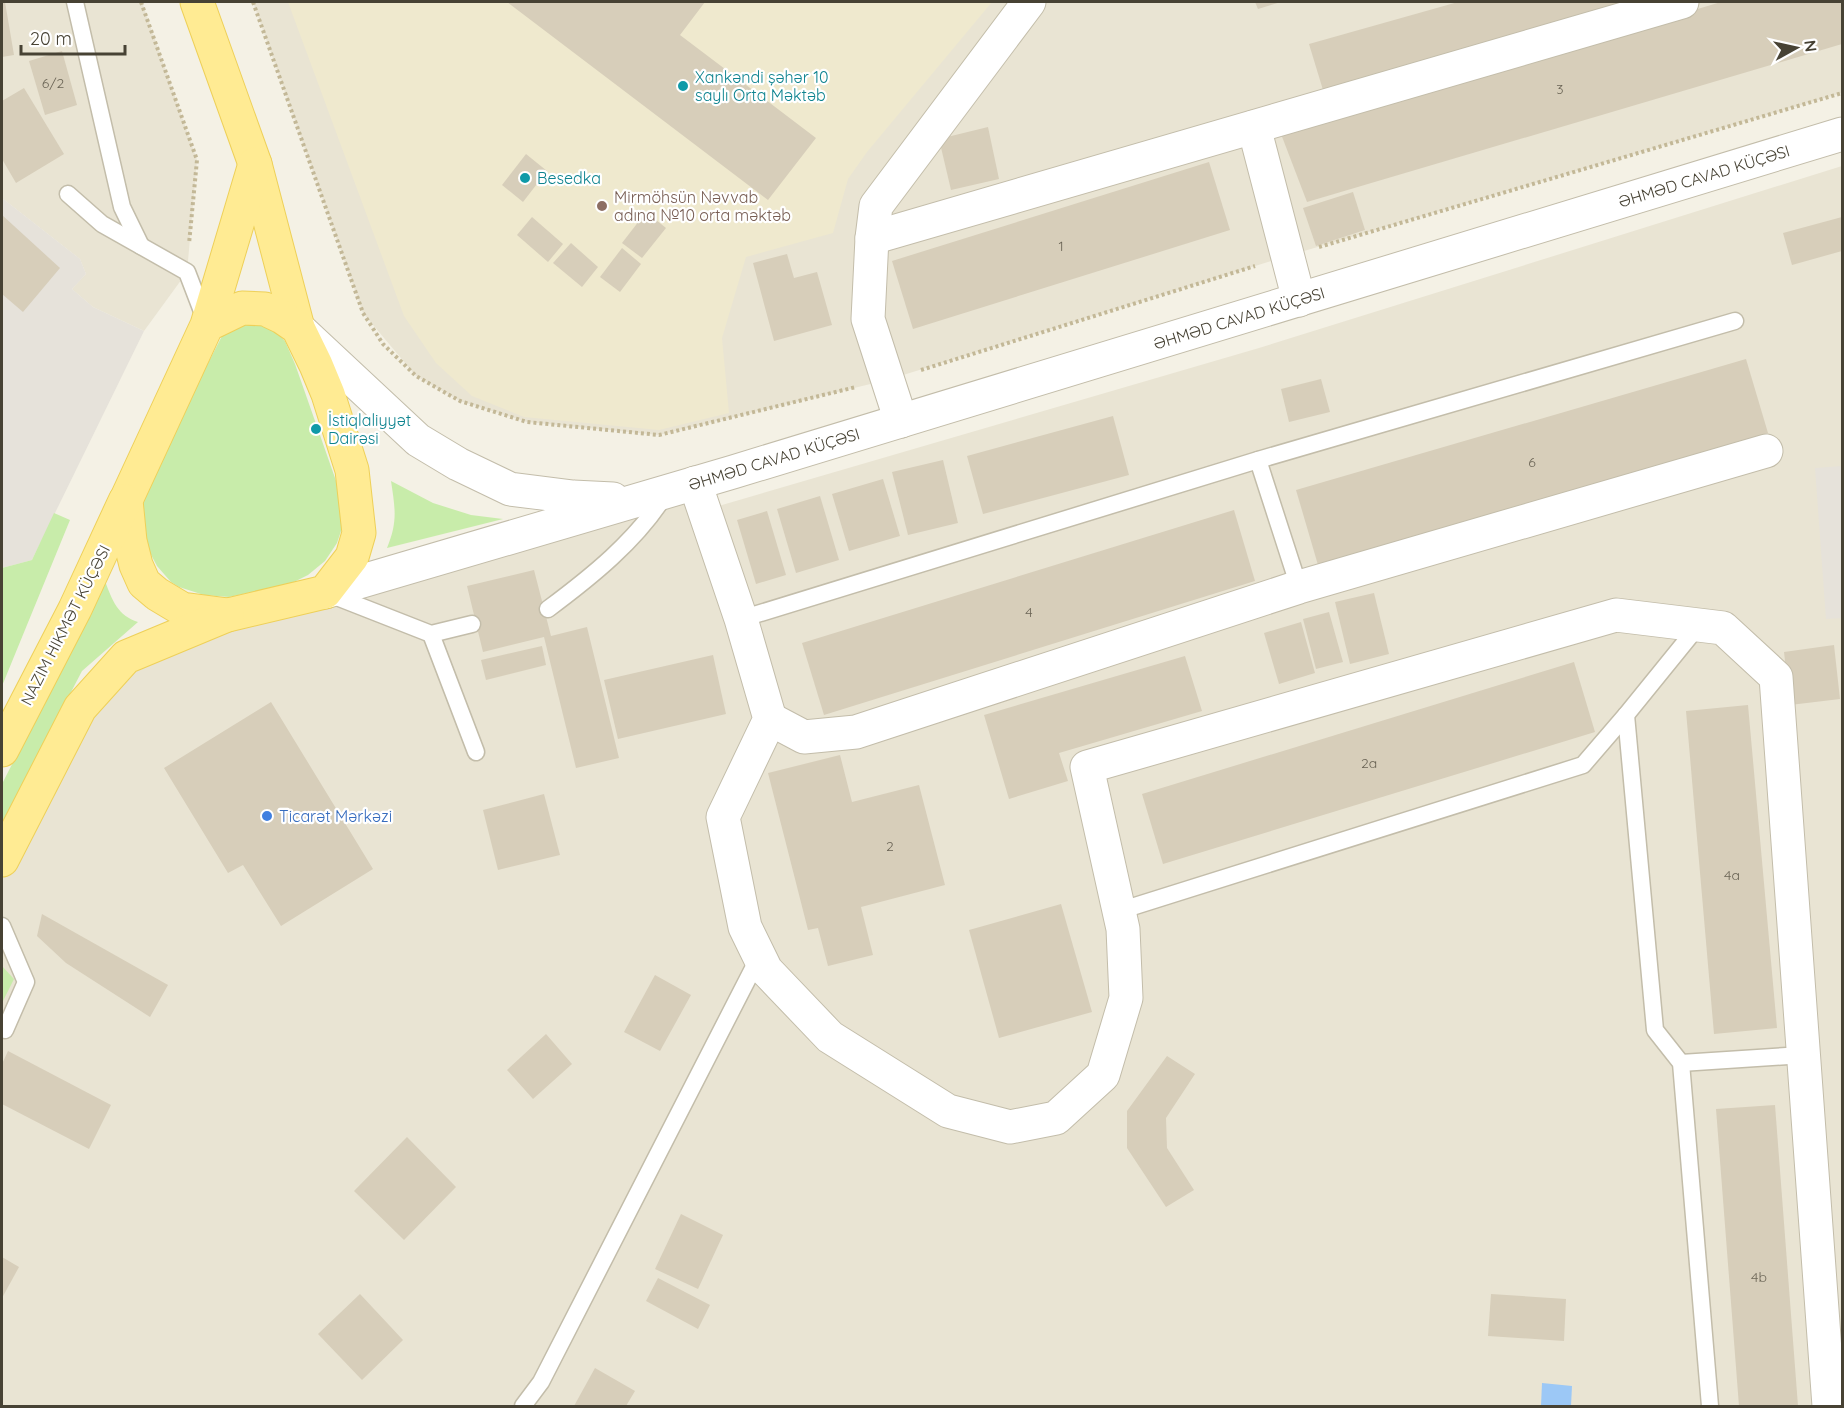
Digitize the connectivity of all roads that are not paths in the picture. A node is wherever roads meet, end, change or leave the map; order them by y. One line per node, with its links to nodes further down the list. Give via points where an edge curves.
1 (75, 2): 10 (lane, via 122,207)
2 (197, 2): 7 (main road)
3 (1029, 2): 9 (street, via 876,206)
4 (1683, 2): 5 (street)
5 (1254, 127): 9 (street); 11 (street)
6 (1842, 134): 11 (street, ƏHMƏD CAVAD KÜÇƏSI)
7 (255, 164): 13 (main road, NAZIM HIKMƏT KÜÇƏSI); 14 (main road)
8 (68, 194): 10 (lane, via 102,224)
9 (872, 238): 15 (street, via 868,320)
10 (141, 246): 13 (lane, via 187,272)
11 (1299, 300): 15 (street, ƏHMƏD CAVAD KÜÇƏSI)
12 (1735, 321): 17 (lane)
13 (207, 325): 14 (main road, via 242,308 265,309); 19 (main road, NAZIM HIKMƏT KÜÇƏSI)
14 (298, 328): 20 (street, via 418,440 458,464 510,489); 22 (main road, via 328,394 352,470 358,508 359,533 352,557)
15 (901, 421): 18 (street, ƏHMƏD CAVAD KÜÇƏSI)
16 (1766, 451): 21 (street)
17 (1258, 460): 21 (lane); 25 (lane)
18 (681, 487): 20 (street, ƏHMƏD CAVAD KÜÇƏSI); 23 (lane, via 593,576); 25 (street)
19 (126, 500): 24 (main road, via 130,541 144,583 182,609); 31 (main road, NAZIM HIKMƏT KÜÇƏSI)
20 (635, 501): 22 (street, ƏHMƏD CAVAD KÜÇƏSI)
21 (1299, 588): 30 (street, via 856,732 804,736)
22 (325, 592): 24 (main road); 28 (lane)
23 (548, 609)
24 (228, 615): 33 (main road, via 126,657 80,708)
25 (741, 619): 30 (street)
26 (472, 624): 28 (lane)
27 (1699, 626): 29 (lane); 34 (street, via 1616,615 1087,766); 38 (street, via 1723,628 1776,677)
28 (431, 634): 32 (lane)
29 (1626, 715): 34 (lane, via 1583,765); 39 (lane, via 1655,1030)
30 (770, 719): 36 (street, via 723,817 745,927)
31 (2, 750)
32 (476, 752)
33 (2, 860)
34 (1119, 911): 36 (street, via 1126,998 1103,1075 1056,1118 1010,1127 948,1112 830,1037 766,970)
35 (2, 926): 37 (lane, via 26,982)
36 (759, 957): 40 (lane, via 541,1382)
37 (5, 1030)
38 (1803, 1055): 39 (lane); 42 (street)
39 (1681, 1063): 41 (lane)
40 (523, 1407)
41 (1710, 1407)
42 (1828, 1407)

